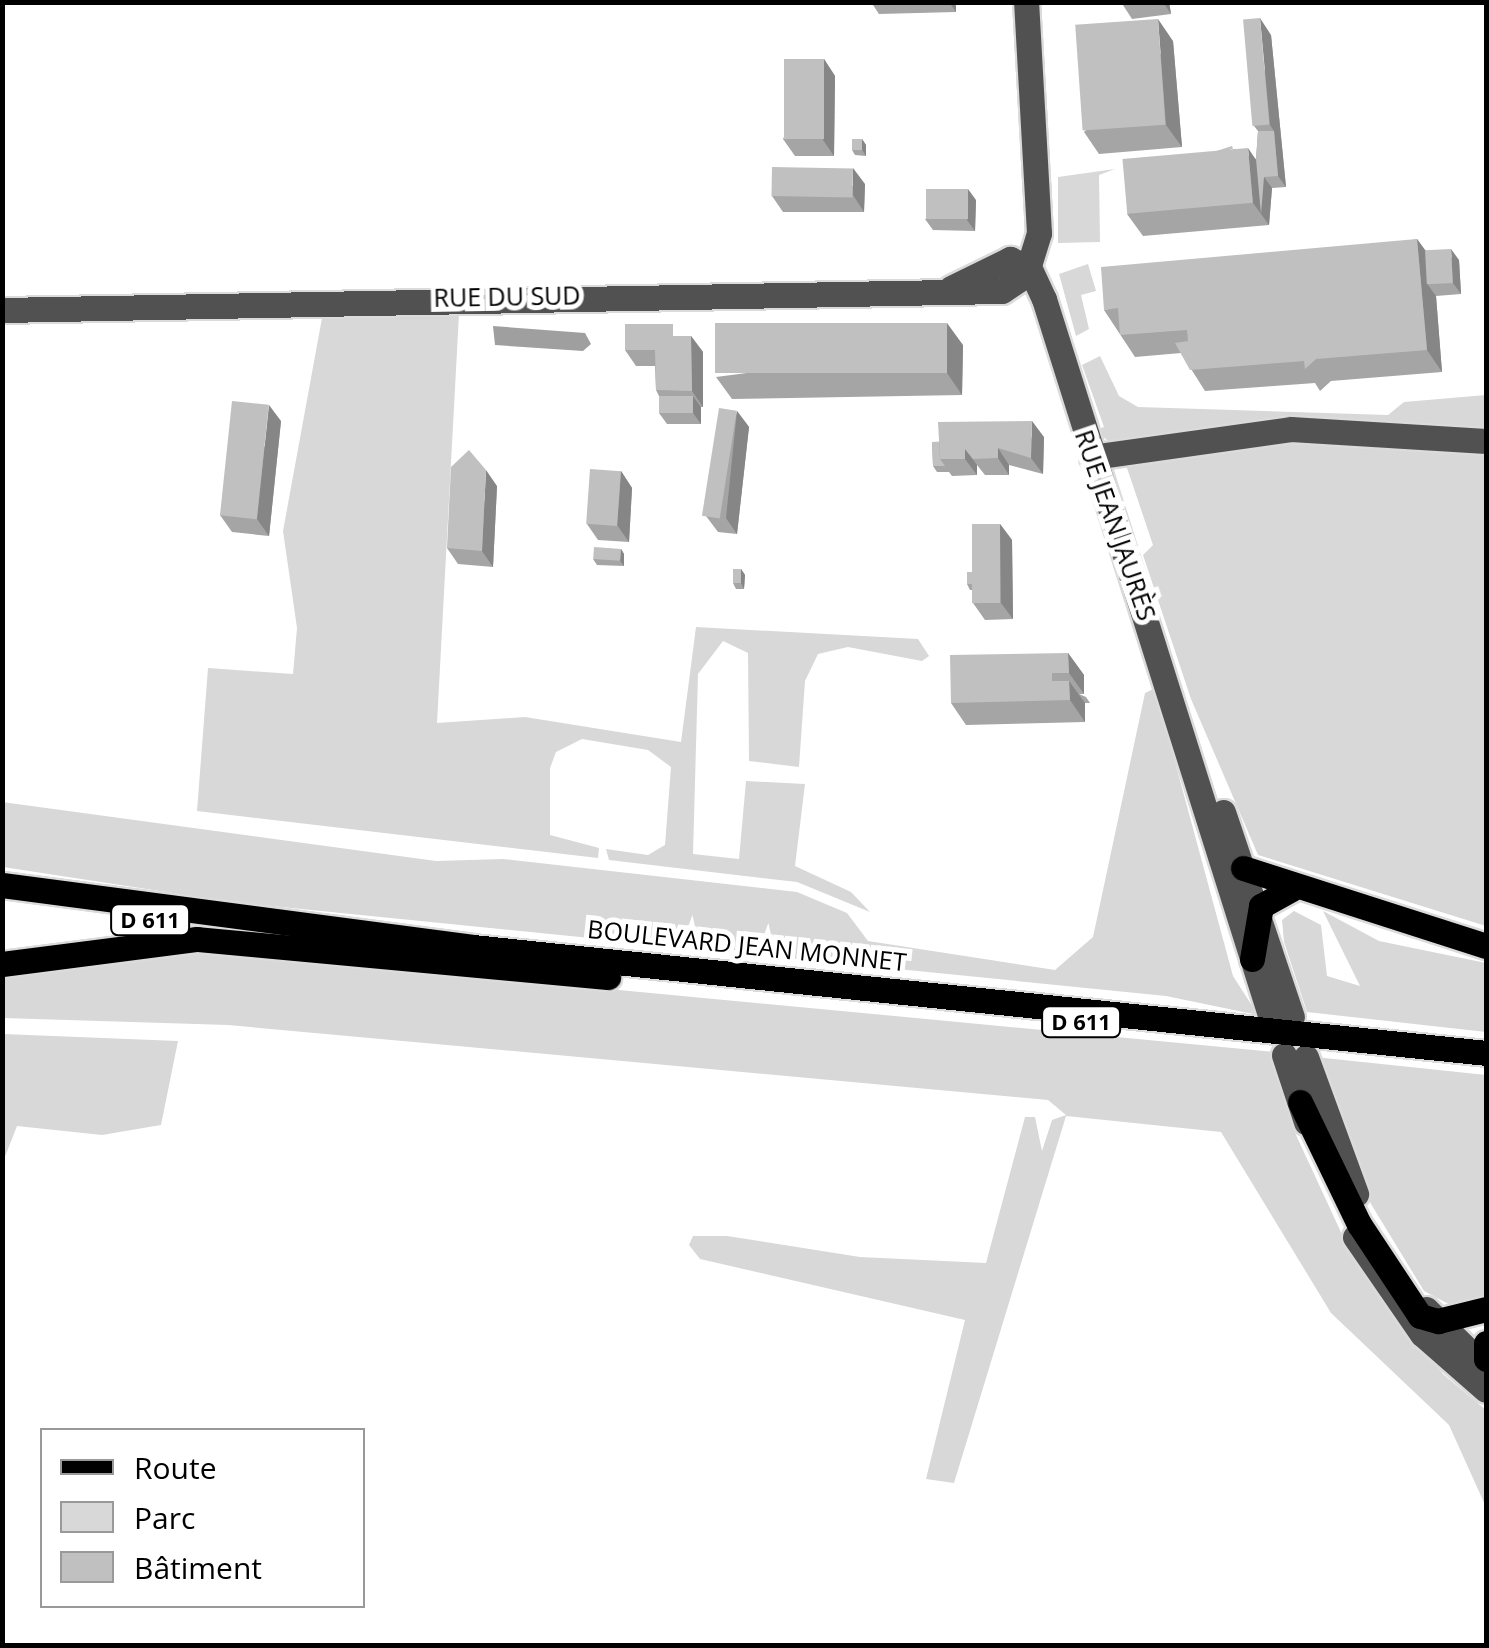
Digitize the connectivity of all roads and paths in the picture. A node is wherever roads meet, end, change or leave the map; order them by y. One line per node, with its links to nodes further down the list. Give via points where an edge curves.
1 (1026, 2): 2 (street, RUE JEAN JAURÈS, via 1034,210)
2 (1016, 280): 4 (street, RUE DU SUD, via 951,288); 7 (street, RUE JEAN JAURÈS, via 1047,320)
3 (2, 299): 4 (street, RUE DU SUD)
4 (63, 306): 5 (street, RUE DU SUD)
5 (2, 310)
6 (1486, 441): 7 (street, via 1291,429)
7 (1092, 458): 8 (street, RUE JEAN JAURÈS)
8 (1186, 730): 9 (street, RUE JEAN JAURÈS); 15 (street, RUE JEAN JAURÈS)
9 (1243, 868): 11 (main road); 13 (street, RUE JEAN JAURÈS)
10 (2, 885): 18 (main road, BOULEVARD JEAN MONNET / D 611, via 472,947)
11 (1292, 889): 13 (main road); 14 (main road)
12 (2, 897): 17 (main road, BOULEVARD JEAN MONNET / D 611)
13 (1257, 912): 15 (main road); 15 (street, RUE JEAN JAURÈS, via 1281,1016)
14 (1486, 946)
15 (1252, 958)
16 (2, 964): 17 (main road, via 197,938)
17 (676, 980): 19 (main road, BOULEVARD JEAN MONNET / D 611)
18 (1486, 1053)
19 (1486, 1064)
20 (1300, 1102): 22 (main road, via 1376,1255 1420,1316); 22 (street, via 1295,1056 1363,1210); 26 (street, via 1375,1271 1422,1334)
21 (1486, 1309): 22 (main road)
22 (1438, 1321): 25 (street)
23 (1486, 1343): 24 (main road)
24 (1486, 1360)
25 (1486, 1368)
26 (1486, 1390)

